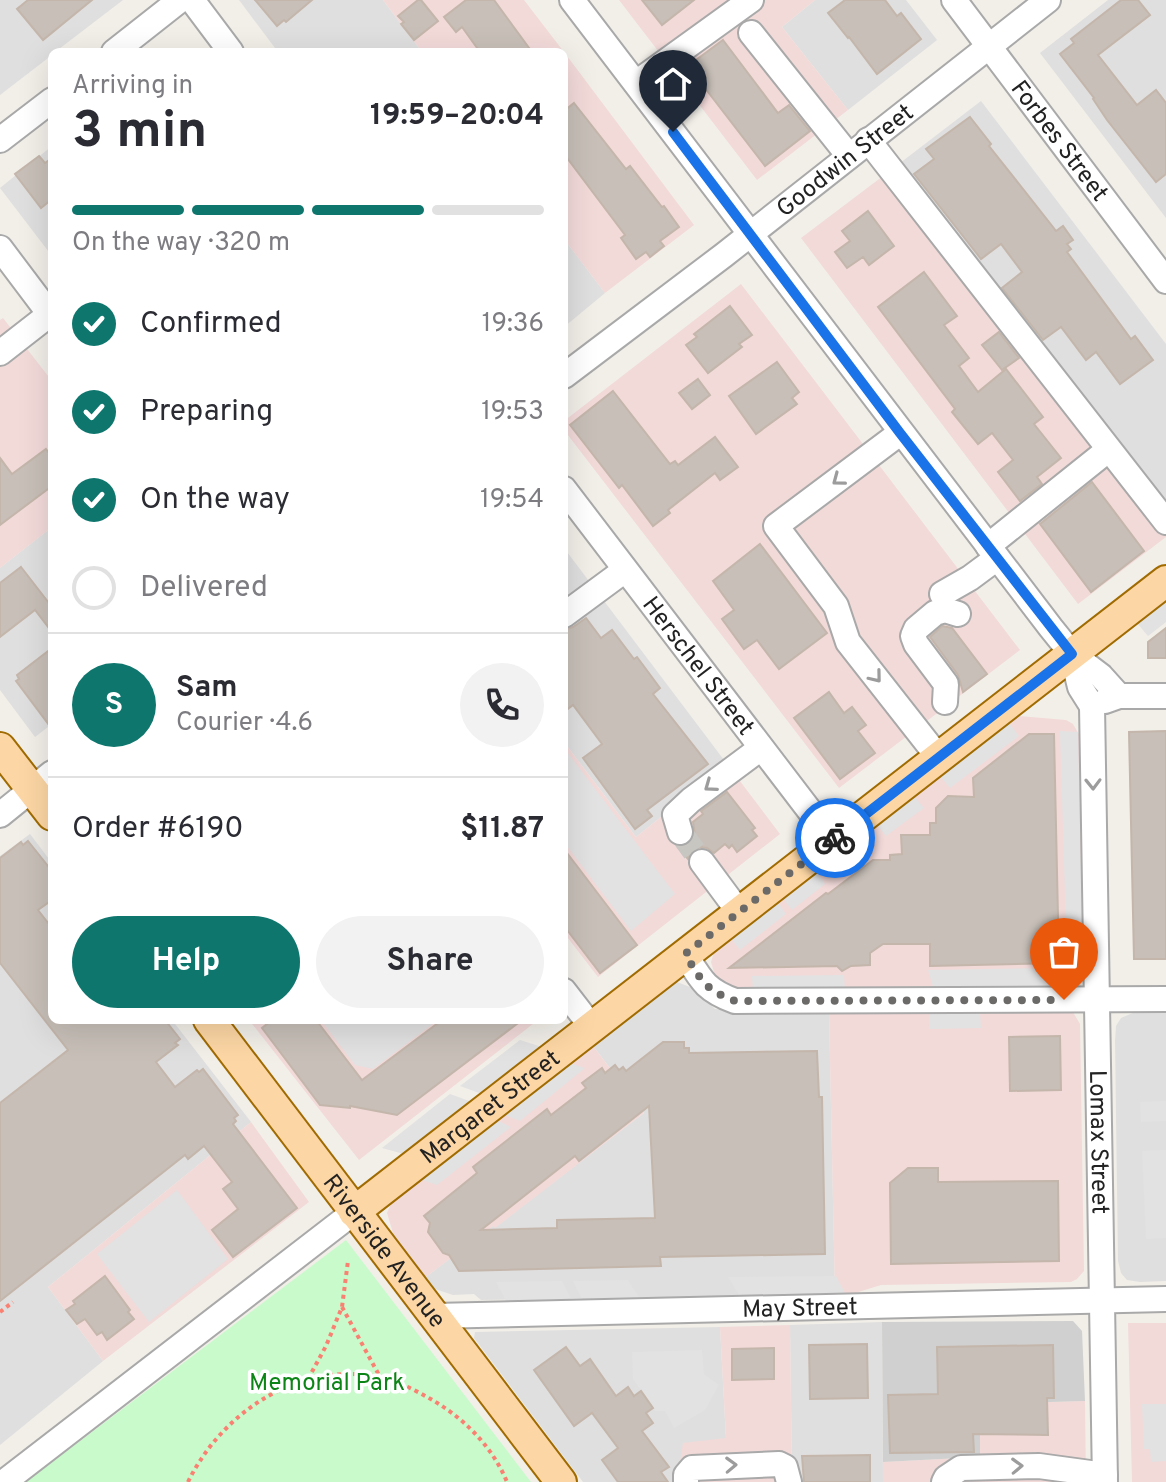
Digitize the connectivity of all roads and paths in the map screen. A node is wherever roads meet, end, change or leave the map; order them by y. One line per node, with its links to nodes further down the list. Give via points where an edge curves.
1 (180, 0): 9 (street)
2 (192, 0): 10 (street)
3 (572, 0): 11 (street)
4 (751, 0): 11 (street)
5 (954, 0): 8 (street, Forbes Street)
6 (1048, 0): 8 (street, Goodwin Street)
7 (751, 33): 15 (street)
8 (989, 46): 14 (street, Goodwin Street); 18 (street, Forbes Street)
9 (119, 48)
10 (228, 48)
11 (636, 83): 16 (street)
12 (48, 103): 13 (street)
13 (0, 140)
14 (868, 140): 15 (street, Goodwin Street); 24 (street)
15 (849, 156): 16 (street, Goodwin Street)
16 (750, 233): 22 (street, Goodwin Street); 23 (street)
17 (0, 248): 19 (street)
18 (1166, 281)
19 (48, 311)
20 (48, 317): 21 (street)
21 (0, 353)
22 (568, 373)
23 (900, 433): 27 (street); 40 (street, one-way to 40, via 776,526 836,606 848,642)
24 (1108, 450): 26 (street); 27 (street)
25 (568, 494): 28 (street, Herschel Street)
26 (1166, 522)
27 (992, 552): 30 (street, via 970,578); 33 (street)
28 (625, 570): 31 (street); 39 (street, Herschel Street)
29 (1166, 581): 33 (main road, Margaret Street)
30 (942, 594)
31 (568, 612)
32 (958, 614): 36 (street, via 935,613 913,636 946,684)
33 (1072, 654): 34 (street); 37 (street, via 1080,687); 40 (main road, Margaret Street)
34 (1119, 696): 35 (street); 37 (street)
35 (1166, 696)
36 (945, 702)
37 (1092, 706): 51 (street, Lomax Street, one-way to 51)
38 (0, 748): 41 (main road)
39 (761, 748): 44 (street, one-way to 44, via 675,815); 45 (street, Herschel Street)
40 (939, 758): 45 (main road, Margaret Street)
41 (42, 781): 42 (main road); 43 (street)
42 (48, 801)
43 (0, 815)
44 (680, 832)
45 (832, 840): 47 (main road, Margaret Street)
46 (702, 862): 47 (street)
47 (739, 912): 48 (main road, Margaret Street)
48 (685, 954): 51 (street, via 705,985 735,1001); 53 (main road, Margaret Street)
49 (568, 996): 53 (street)
50 (1166, 999): 51 (street)
51 (1097, 1000): 57 (street, Lomax Street)
52 (212, 1024): 54 (main road, Riverside Avenue)
53 (591, 1026): 54 (main road, Margaret Street)
54 (354, 1212): 61 (main road, Riverside Avenue); 65 (street, Margaret Street)
55 (348, 1261): 59 (path)
56 (1166, 1299): 57 (street, May Street)
57 (1102, 1300): 61 (street, May Street); 64 (street, Lomax Street)
58 (13, 1302): 60 (path)
59 (342, 1307): 62 (path); 63 (path)
60 (0, 1312)
61 (434, 1316): 68 (main road, Riverside Avenue)
62 (380, 1377): 63 (path, via 344,1373); 67 (path, via 416,1391 468,1426)
63 (308, 1379): 66 (path, via 278,1390 233,1421)
64 (1105, 1478): 71 (street, one-way to 64, via 961,1468 1039,1466)
65 (4, 1482)
66 (188, 1482)
67 (507, 1482)
68 (561, 1482)
69 (686, 1482): 70 (street, one-way to 70, via 692,1468 779,1464)
70 (789, 1482)
71 (944, 1482)

